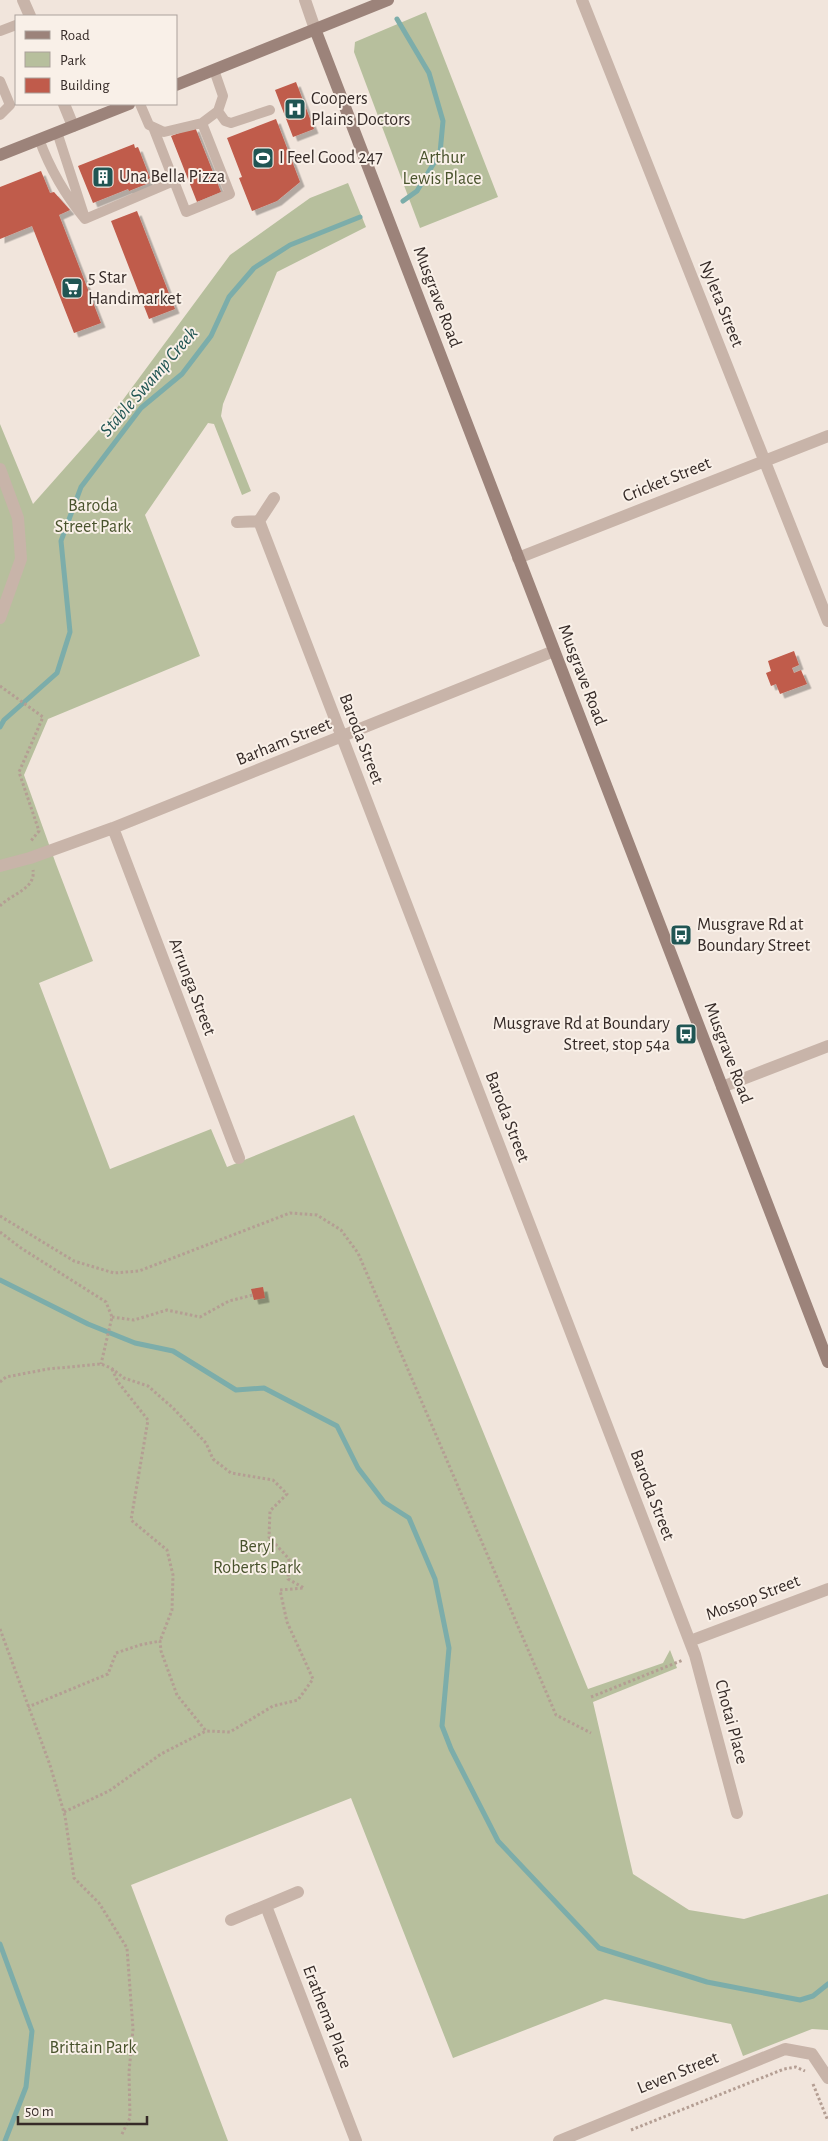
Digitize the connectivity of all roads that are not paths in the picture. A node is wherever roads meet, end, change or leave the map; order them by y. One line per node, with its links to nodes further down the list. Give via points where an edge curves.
1 (23, 0): 5 (street)
2 (305, 0): 7 (street, Musgrave Road)
3 (388, 0): 7 (street)
4 (582, 0): 27 (street, Nyleta Street)
5 (30, 15)
6 (15, 25): 8 (lane)
7 (315, 29): 9 (street); 32 (street, Musgrave Road)
8 (0, 32)
9 (214, 70): 11 (street); 15 (lane, via 223,96)
10 (0, 81): 17 (lane, via 10,105)
11 (178, 84)
12 (64, 105): 19 (street)
13 (126, 105): 19 (street)
14 (140, 105): 20 (lane)
15 (218, 110): 16 (lane, via 224,121 231,123); 18 (lane)
16 (270, 110)
17 (0, 115)
18 (202, 123): 20 (lane, via 164,132); 24 (lane, via 230,194 186,212)
19 (73, 126): 21 (street)
20 (153, 127): 24 (lane)
21 (57, 132): 22 (street); 25 (lane)
22 (39, 140): 23 (street); 25 (lane, via 48,165)
23 (0, 155)
24 (174, 181): 25 (lane)
25 (85, 219)
26 (828, 436): 27 (street, Cricket Street)
27 (765, 460): 32 (street, Cricket Street); 34 (street, Nyleta Street)
28 (0, 469): 33 (street, via 18,518 21,558)
29 (274, 498): 30 (street)
30 (259, 521): 31 (street); 36 (street, Baroda Street)
31 (237, 522)
32 (518, 558): 35 (street, Musgrave Road)
33 (0, 618)
34 (828, 621)
35 (554, 652): 36 (street, Barham Street); 40 (street, Musgrave Road)
36 (342, 738): 37 (street, Barham Street); 44 (street, Baroda Street)
37 (112, 828): 38 (street, Barham Street); 41 (street, Arrunga Street)
38 (0, 866)
39 (828, 1046): 40 (street)
40 (722, 1087): 42 (street, Musgrave Road)
41 (239, 1158)
42 (828, 1362)
43 (828, 1589): 44 (street, Mossop Street)
44 (690, 1641): 45 (street, Chotai Place)
45 (737, 1812)
46 (298, 1892): 47 (street)
47 (266, 1906): 48 (street); 50 (street, Erathema Place)
48 (231, 1920)
49 (828, 2078): 51 (street, Leven Street, via 812,2054 785,2049)
50 (356, 2141)
51 (559, 2141)

